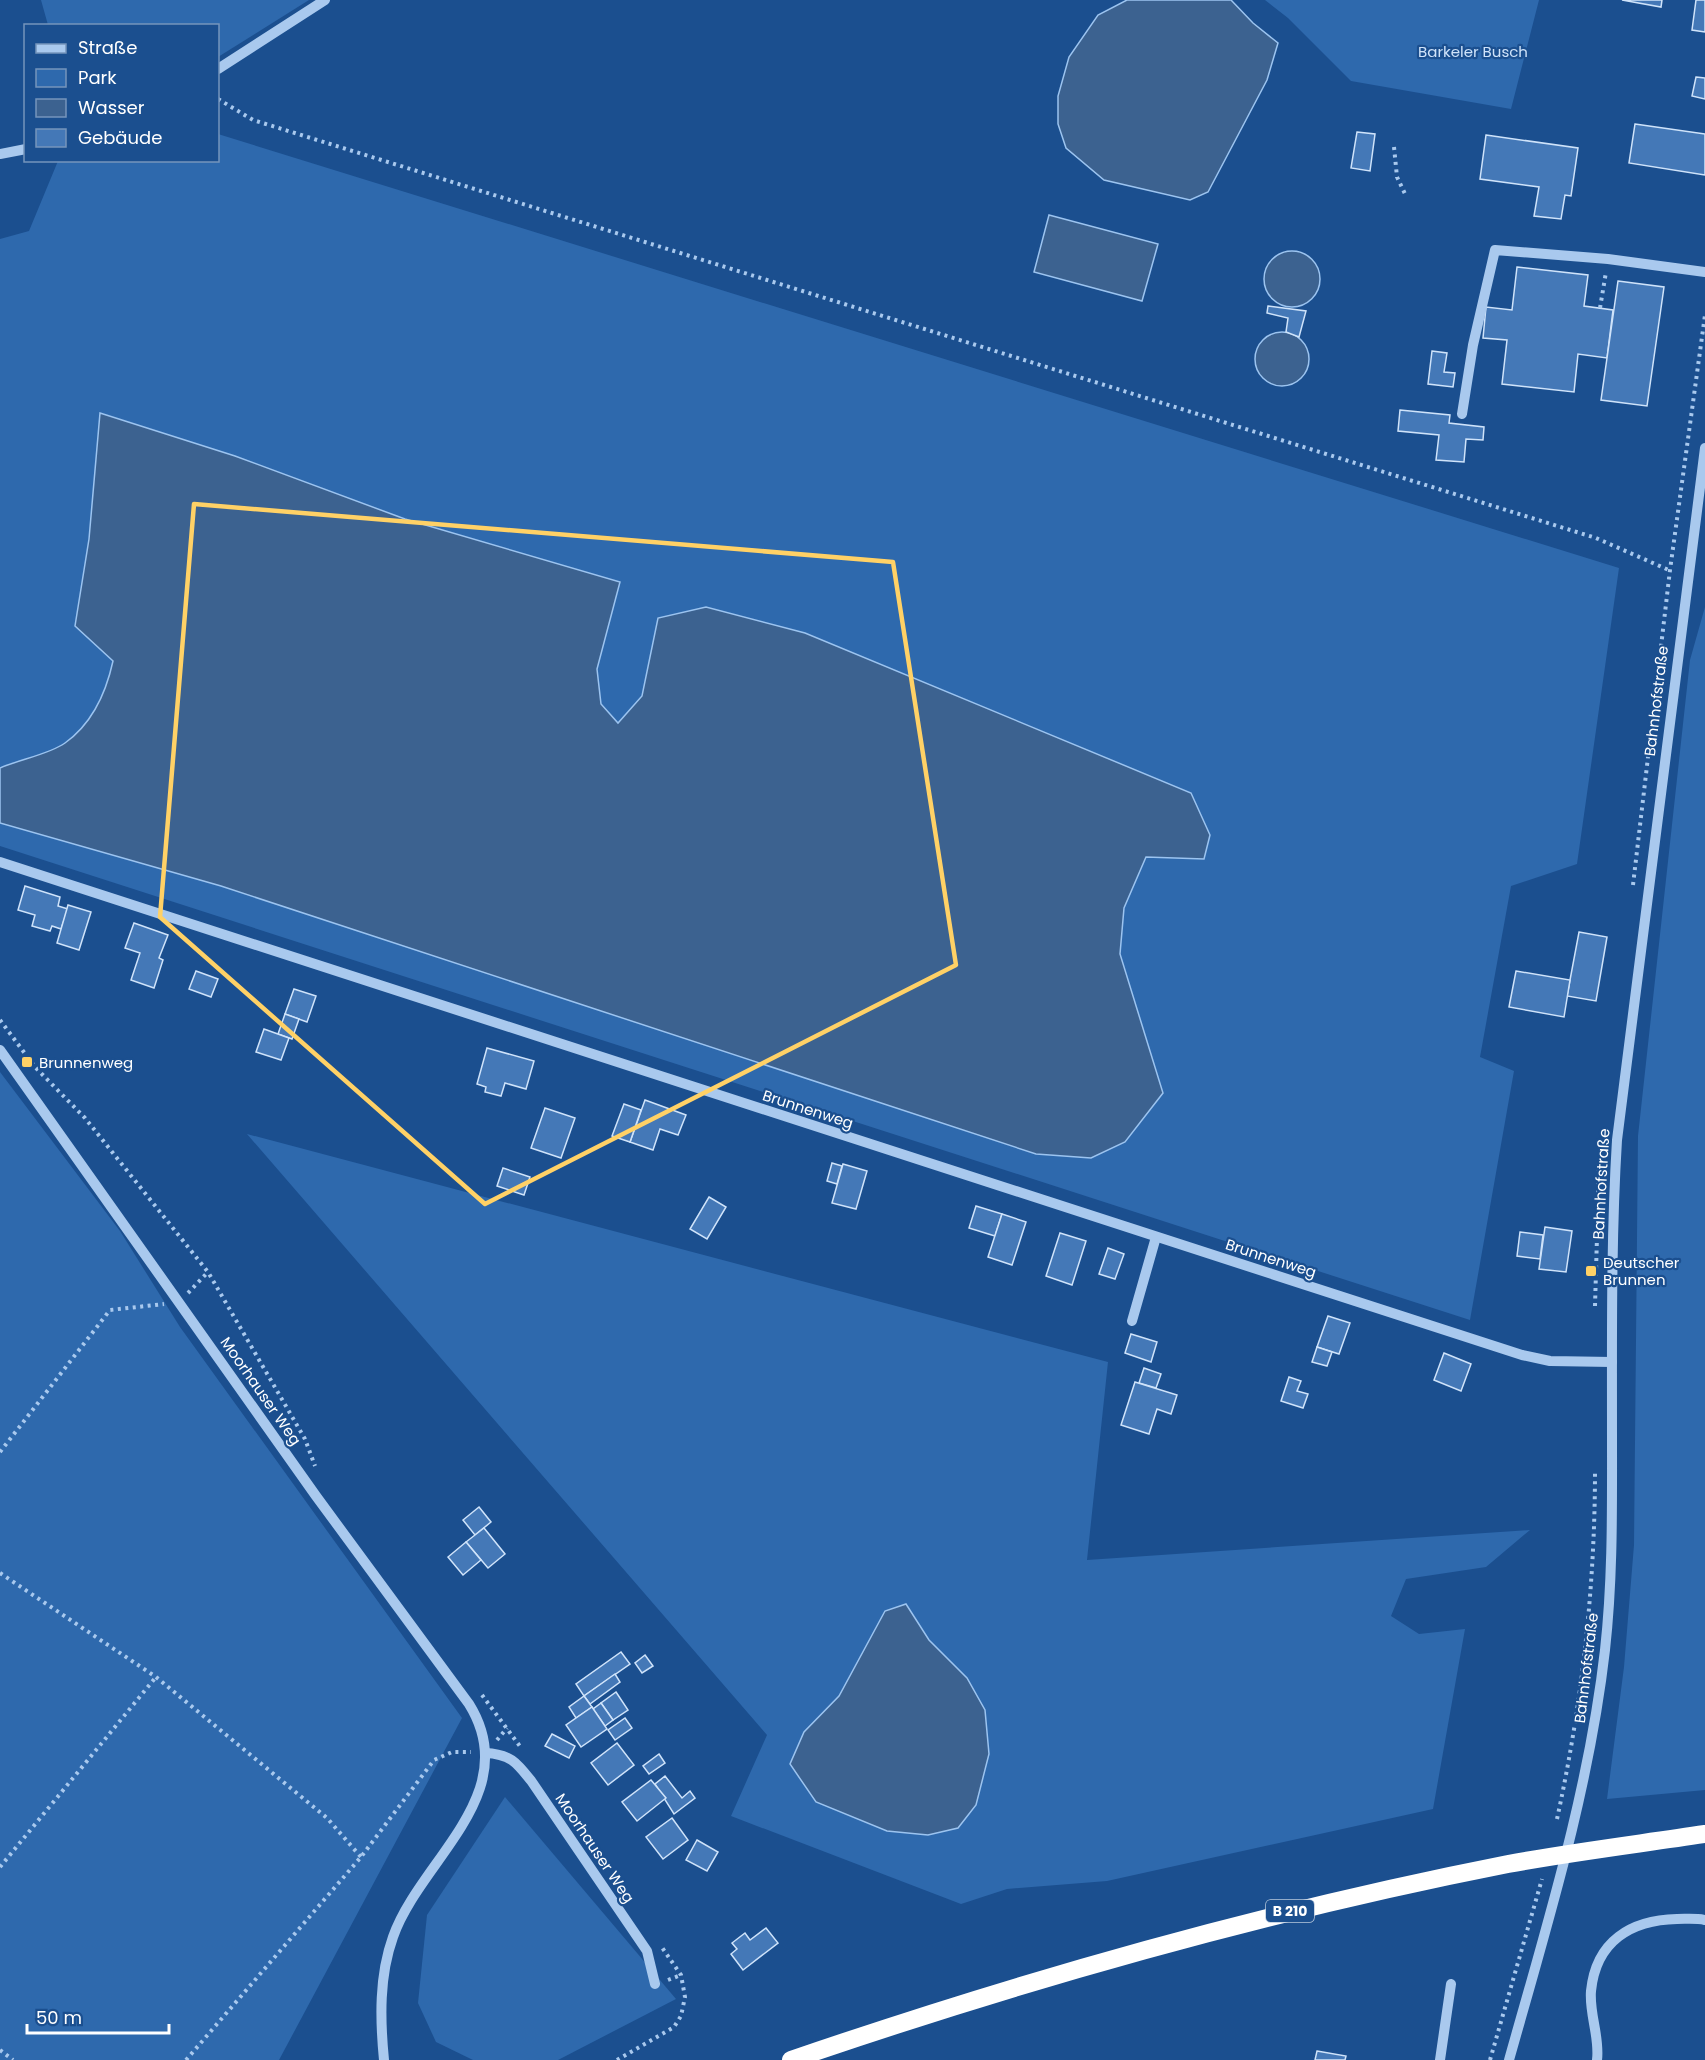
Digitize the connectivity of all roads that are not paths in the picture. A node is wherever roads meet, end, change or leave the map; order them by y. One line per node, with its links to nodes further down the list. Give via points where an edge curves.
1 (325, 0): 2 (street)
2 (219, 68)
3 (24, 149): 4 (street)
4 (0, 154)
5 (1705, 272): 6 (street, via 1495,250)
6 (1462, 414)
7 (1705, 448): 12 (street, Bahnhofstraße, via 1617,1140 1612,1213)
8 (0, 862): 10 (street, Brunnenweg)
9 (0, 1050): 13 (street, Moorhauser Weg, via 316,1496 469,1704 480,1723)
10 (1156, 1237): 11 (street); 12 (street, Brunnenweg, via 1522,1355 1550,1361)
11 (1132, 1321)
12 (1612, 1362): 21 (street, Bahnhofstraße, via 1612,1566 1605,1650 1583,1782)
13 (486, 1753): 16 (street, Moorhauser Weg, via 513,1760 532,1782 647,1950); 18 (street, Moorhauser Weg, via 475,1805 425,1876 392,1938 381,2020)
14 (1705, 1834): 19 (highway, B 210, via 1512,1864 1300,1909 1043,1977)
15 (1705, 1920): 22 (street, via 1668,1919 1640,1924 1618,1935 1599,1959 1591,1991)
16 (655, 1984)
17 (1451, 1984): 20 (street)
18 (384, 2060)
19 (791, 2060)
20 (1440, 2060)
21 (1509, 2060)
22 (1597, 2060)

